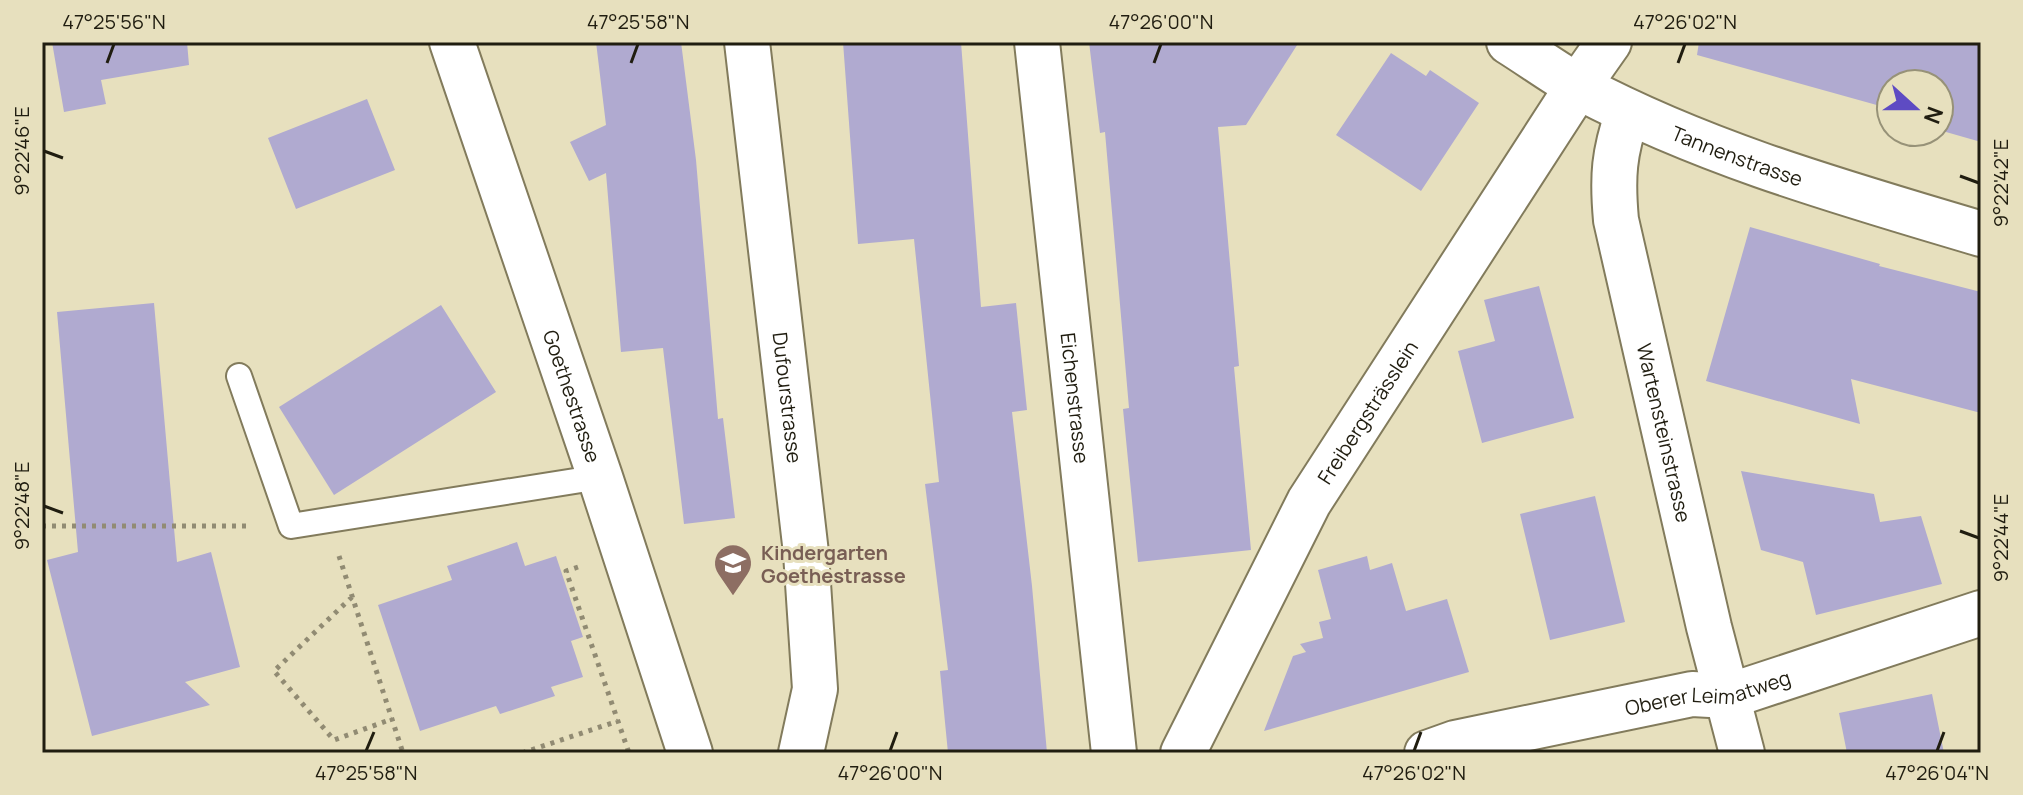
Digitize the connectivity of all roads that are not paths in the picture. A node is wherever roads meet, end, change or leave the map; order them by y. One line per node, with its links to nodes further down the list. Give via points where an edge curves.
1 (452, 42): 10 (street, Goethestrasse)
2 (747, 42): 14 (street, Dufourstrasse, via 806,553 815,689)
3 (1037, 42): 15 (street, Eichenstrasse)
4 (1509, 42): 6 (street, Tannenstrasse)
5 (1609, 42): 6 (street, Freibergsträsslein)
6 (1578, 86): 7 (street, Tannenstrasse); 16 (street, Freibergsträsslein, via 1309,502)
7 (1628, 112): 8 (street, Tannenstrasse, via 1789,176); 12 (street, Wartensteinstrasse, via 1616,148 1616,220)
8 (1981, 234)
9 (239, 376): 10 (lane, via 291,526)
10 (600, 477): 13 (street, Goethestrasse)
11 (1981, 613): 12 (street, Oberer Leimatweg)
12 (1729, 696): 17 (street, Oberer Leimatweg, via 1692,694); 18 (street, Wartensteinstrasse)
13 (690, 753)
14 (801, 753)
15 (1114, 753)
16 (1183, 753)
17 (1427, 753)
18 (1742, 753)

